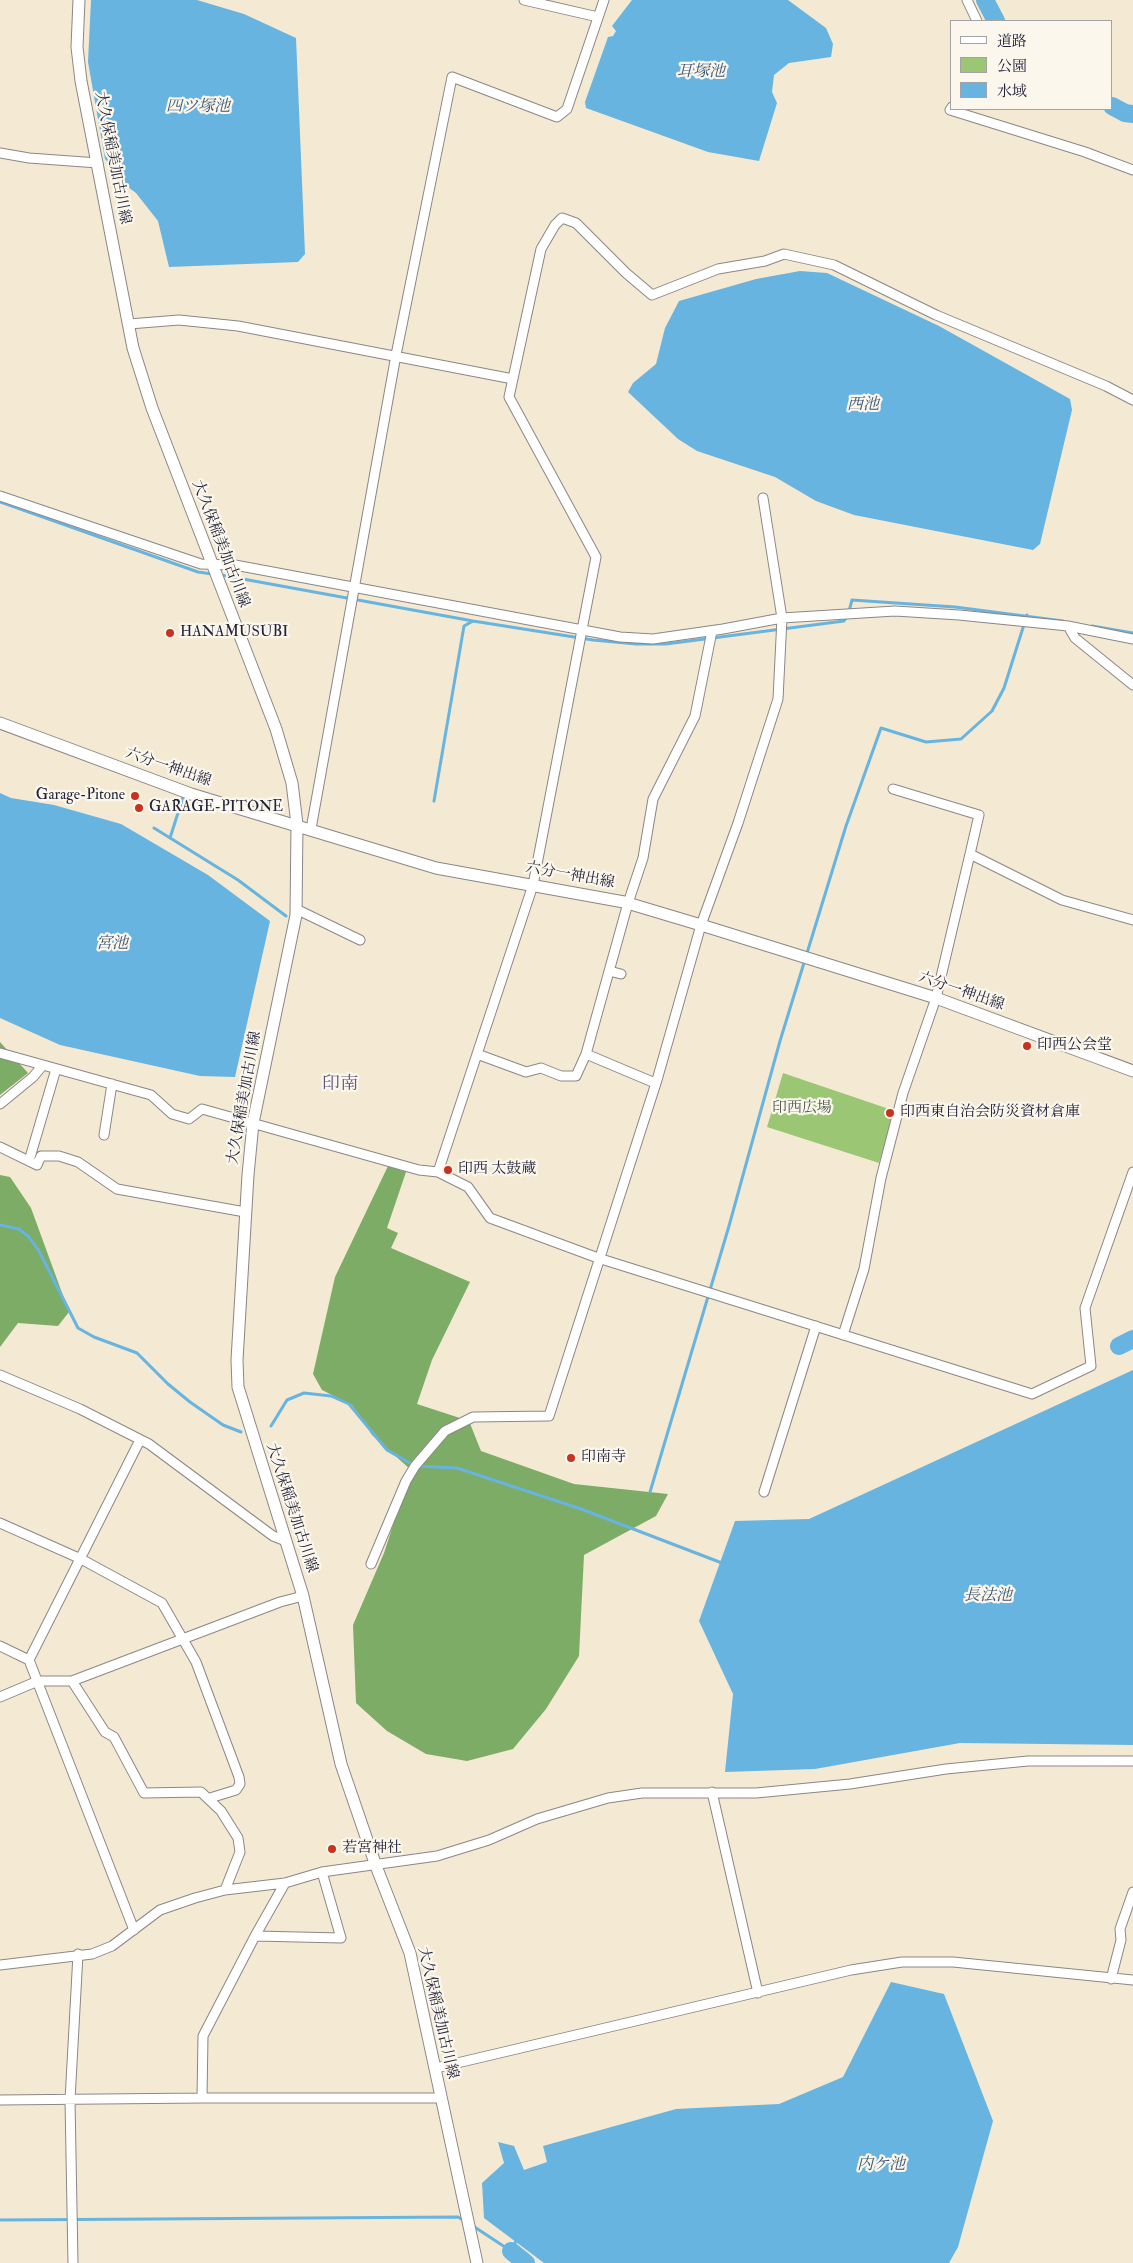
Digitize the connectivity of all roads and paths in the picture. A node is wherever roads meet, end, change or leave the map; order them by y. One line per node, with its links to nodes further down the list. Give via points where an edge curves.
1 (78, 0): 9 (main road, 大久保稲美加古川線, via 77,47 81,81)
2 (524, 0): 5 (street)
3 (604, 0): 5 (street)
4 (967, 0): 6 (street)
5 (598, 17): 12 (street, via 567,109 557,117 452,77)
6 (977, 20)
7 (950, 110): 10 (street)
8 (0, 152): 9 (street, via 29,158)
9 (98, 163): 11 (main road, 大久保稲美加古川線)
10 (1133, 170)
11 (129, 324): 12 (street, via 179,320 238,326); 17 (main road, 大久保稲美加古川線, via 152,408)
12 (396, 355): 13 (street); 18 (street)
13 (513, 379): 14 (street, via 541,249 562,218 576,223 652,295 718,269 784,254 806,258 834,265 936,315); 21 (street, via 509,397 596,557)
14 (1133, 400)
15 (0, 496): 17 (street)
16 (762, 498): 19 (street)
17 (212, 565): 18 (street, via 235,565); 27 (main road, 大久保稲美加古川線, via 276,728 292,784)
18 (354, 588): 21 (street); 28 (street)
19 (782, 618): 20 (street, via 895,611); 22 (street); 34 (street, via 778,699)
20 (1068, 626): 23 (street); 24 (street, via 1075,638)
21 (582, 631): 22 (street, via 652,639); 30 (street)
22 (712, 631): 31 (street, via 695,716 652,799 643,858)
23 (1133, 639)
24 (1133, 685)
25 (0, 723): 27 (main road, 六分一神出線, via 191,794)
26 (893, 788): 29 (street, via 979,815)
27 (297, 824): 28 (main road, 六分一神出線); 32 (main road, 大久保稲美加古川線)
28 (310, 829): 30 (main road, 六分一神出線, via 436,868)
29 (970, 854): 33 (street, via 1062,900); 38 (street)
30 (533, 885): 31 (main road, 六分一神出線); 40 (street)
31 (628, 903): 34 (main road, 六分一神出線); 36 (street)
32 (296, 909): 35 (street); 48 (main road, 大久保稲美加古川線)
33 (1133, 920)
34 (701, 925): 38 (main road, 六分一神出線); 46 (street)
35 (360, 940)
36 (609, 971): 37 (street); 41 (street)
37 (621, 974)
38 (936, 998): 44 (main road, 六分一神出線); 57 (street, via 903,1093 881,1178 864,1269)
39 (0, 1053): 42 (street)
40 (477, 1054): 41 (street, via 526,1072 540,1068 561,1076 576,1076); 52 (street)
41 (586, 1054): 46 (street)
42 (43, 1065): 43 (street); 47 (street)
43 (56, 1069): 45 (street); 51 (street)
44 (1133, 1071)
45 (112, 1084): 48 (street, via 151,1095 172,1114 189,1118 202,1109); 49 (street)
46 (655, 1084): 55 (street)
47 (0, 1104)
48 (253, 1123): 52 (street, via 419,1170); 54 (main road, 大久保稲美加古川線)
49 (104, 1135)
50 (0, 1147): 51 (street)
51 (29, 1161): 54 (street, via 37,1165 41,1156 59,1156 78,1162 117,1189)
52 (438, 1172): 55 (street, via 468,1187 490,1218)
53 (1133, 1172): 57 (street, via 1089,1292 1086,1308 1091,1366 1032,1394)
54 (245, 1212): 62 (main road, 大久保稲美加古川線, via 238,1387)
55 (598, 1258): 56 (street); 64 (street, via 549,1416 473,1417 445,1431 406,1481)
56 (816, 1326): 57 (street); 60 (street)
57 (843, 1335)
58 (0, 1375): 59 (street, via 80,1409)
59 (140, 1440): 62 (street, via 273,1536); 63 (street)
60 (764, 1492)
61 (0, 1523): 63 (street)
62 (286, 1541): 65 (main road, 大久保稲美加古川線)
63 (81, 1559): 66 (street, via 162,1603); 68 (street)
64 (370, 1564)
65 (303, 1596): 66 (street); 75 (main road, 大久保稲美加古川線, via 341,1764)
66 (184, 1638): 70 (street); 74 (street, via 239,1777 240,1784 236,1790)
67 (0, 1646): 68 (street)
68 (29, 1660): 69 (street)
69 (38, 1681): 70 (street); 71 (street); 80 (street)
70 (72, 1681): 74 (street, via 105,1732 114,1737 144,1793 201,1792)
71 (0, 1697)
72 (1133, 1761): 73 (street, via 1028,1761 946,1769 850,1784 765,1792)
73 (712, 1792): 75 (street, via 642,1793 608,1798 537,1819 489,1840 437,1856); 86 (street)
74 (210, 1798): 78 (street, via 238,1838 240,1852)
75 (376, 1866): 76 (street); 87 (main road, 大久保稲美加古川線, via 410,1953)
76 (322, 1872): 77 (street); 81 (street, via 341,1938)
77 (285, 1883): 78 (street); 81 (street)
78 (226, 1890): 80 (street, via 160,1910)
79 (1133, 1892): 84 (street, via 1120,1929 1121,1940)
80 (134, 1930): 82 (street, via 112,1946 92,1954)
81 (255, 1936): 88 (street, via 203,2036)
82 (78, 1954): 83 (street); 91 (street)
83 (0, 1965)
84 (1111, 1979): 85 (street); 86 (street, via 953,1962 902,1962 851,1970)
85 (1133, 1980)
86 (758, 1993): 87 (street)
87 (436, 2068): 89 (main road, 大久保稲美加古川線)
88 (202, 2098): 89 (street); 91 (street)
89 (441, 2098): 93 (main road, 大久保稲美加古川線)
90 (0, 2100): 91 (street)
91 (70, 2100): 92 (street)
92 (73, 2263)
93 (477, 2263)

